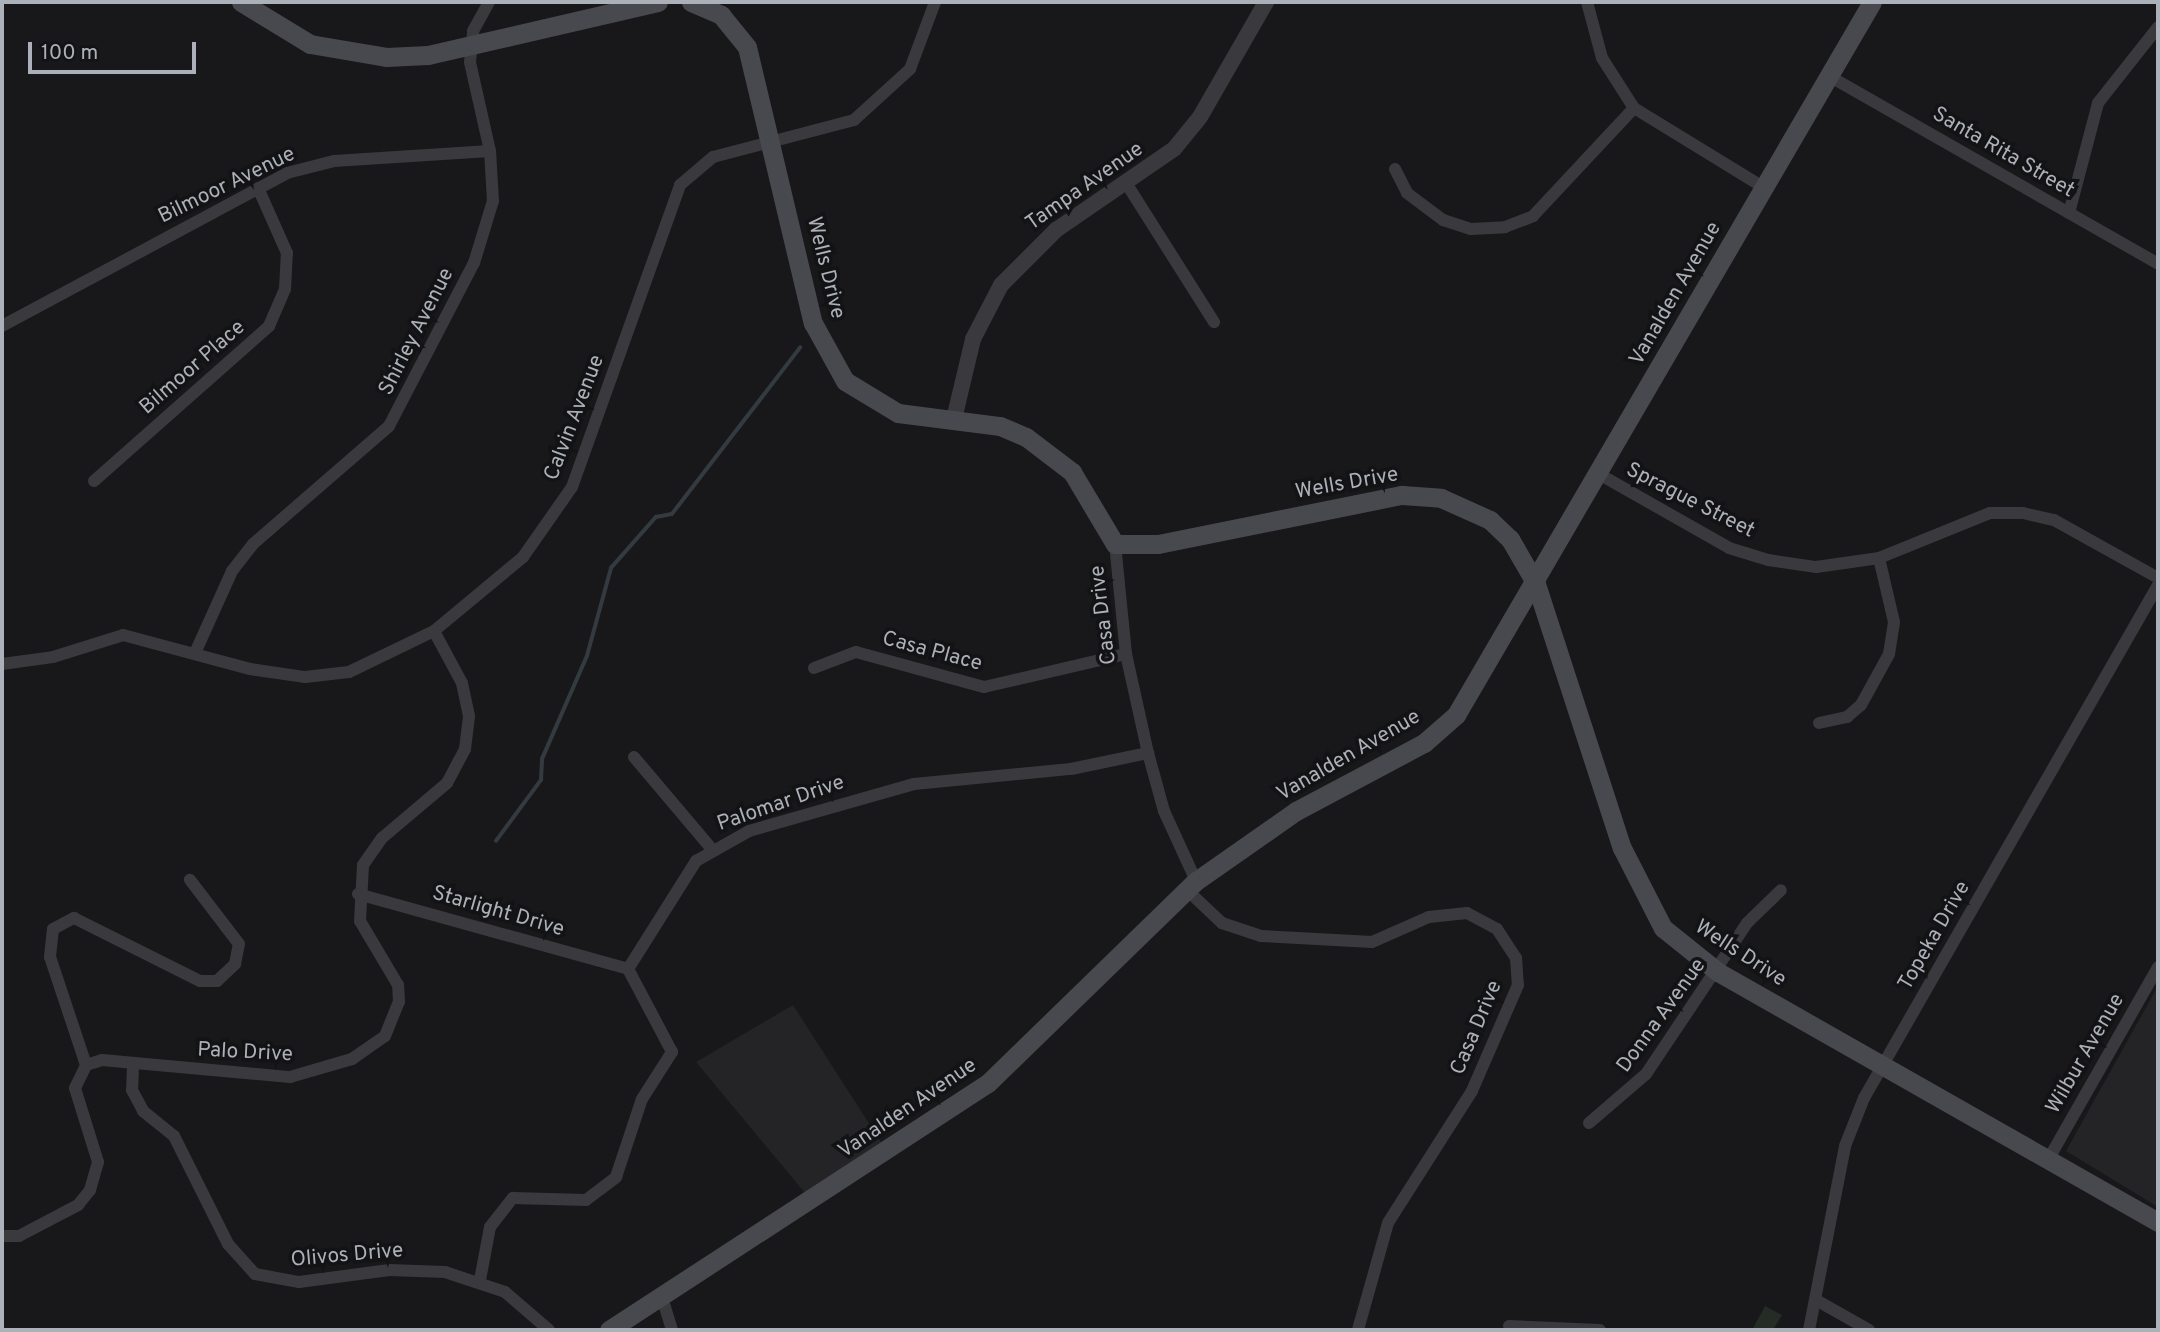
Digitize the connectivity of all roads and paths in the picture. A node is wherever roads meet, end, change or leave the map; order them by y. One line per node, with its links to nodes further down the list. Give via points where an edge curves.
1 (241, 2): 10 (main road, via 289,36 333,52 386,58)
2 (489, 2): 10 (street)
3 (658, 2): 10 (main road)
4 (691, 2): 13 (main road, Wells Drive, via 721,15 747,47)
5 (935, 2): 13 (street, Calvin Avenue, via 910,69 884,97 854,120)
6 (1266, 2): 16 (street, Tampa Avenue, via 1195,124)
7 (1587, 2): 12 (street, via 1602,58)
8 (1872, 2): 11 (main road, Vanalden Avenue)
9 (2158, 27): 19 (street, via 2098,103)
10 (472, 43): 14 (street, Shirley Avenue)
11 (1829, 76): 17 (main road, Vanalden Avenue); 19 (street, Santa Rita Street)
12 (1634, 108): 15 (street, via 1533,216 1505,227 1471,229 1443,220 1407,193); 17 (street)
13 (771, 140): 23 (main road, Wells Drive, via 813,323 830,361 875,404 924,419); 31 (street, Calvin Avenue, via 713,158 680,185 572,487 523,557)
14 (490, 151): 18 (street, Bilmoor Avenue, via 334,161); 32 (street, Shirley Avenue, via 493,201 485,235 416,383 361,455 253,544 232,571)
15 (1395, 169)
16 (1128, 186): 21 (street); 23 (street, Tampa Avenue, via 1056,230 1001,285 973,339)
17 (1763, 187): 24 (main road, Vanalden Avenue)
18 (258, 188): 22 (street, Bilmoor Avenue); 25 (street, Bilmoor Place, via 287,253 285,289 269,326)
19 (2069, 213): 20 (street, Santa Rita Street)
20 (2158, 264)
21 (1214, 322)
22 (2, 326)
23 (954, 419): 26 (main road, Wells Drive, via 1000,426 1052,454 1087,494)
24 (1599, 474): 27 (street, Sprague Street, via 1730,548 1768,560 1816,567); 29 (main road, Vanalden Avenue)
25 (94, 481)
26 (1115, 544): 29 (main road, Wells Drive, via 1158,544 1402,495 1441,498 1490,520 1510,539); 33 (street, Casa Drive)
27 (1879, 558): 28 (street, Sprague Street, via 1990,513 2023,513 2054,520); 36 (street, via 1894,622 1889,654 1861,705 1847,717)
28 (2158, 578)
29 (1536, 584): 41 (main road, Vanalden Avenue, via 1456,715 1423,743 1296,811); 46 (main road, Wells Drive, via 1644,900 1663,928)
30 (2158, 585): 49 (street, Topeka Drive)
31 (433, 631): 32 (street, Calvin Avenue, via 349,673 306,677); 43 (street, Palo Drive, via 462,683 469,716 465,750 447,783 371,850)
32 (195, 653): 34 (street, Calvin Avenue, via 123,635 40,660)
33 (1126, 654): 35 (street, Casa Place, via 984,687 856,652); 37 (street, Casa Drive)
34 (2, 664)
35 (814, 668)
36 (1819, 723)
37 (1148, 753): 39 (street, Palomar Drive, via 1071,769 901,787 749,831); 41 (street, Casa Drive)
38 (634, 757): 39 (street)
39 (711, 849): 45 (street, Palomar Drive, via 683,876)
40 (190, 880): 47 (street, via 239,944 235,964 217,981 200,981 74,918 52,929 50,957)
41 (1191, 885): 55 (main road, Vanalden Avenue, via 988,1083); 61 (street, Casa Drive, via 1222,923 1261,936 1372,942 1429,917 1467,913 1497,929 1516,958 1518,985 1472,1091 1388,1223)
42 (1781, 890): 46 (street, Donna Avenue, via 1747,923)
43 (358, 894): 45 (street, Starlight Drive); 48 (street, Palo Drive, via 360,921 398,985 393,1023 374,1047 312,1074 290,1077)
44 (2158, 967): 51 (street, Wilbur Avenue)
45 (628, 969): 54 (street, via 672,1052 642,1099 616,1177 586,1200 513,1198 490,1227)
46 (1718, 972): 49 (main road, Wells Drive); 50 (street, Donna Avenue, via 1646,1074)
47 (86, 1065): 48 (street, Palo Drive); 53 (street, via 75,1088 98,1162 90,1190 78,1205 19,1236)
48 (133, 1065): 54 (street, Olivos Drive, via 132,1090 143,1111 174,1136 228,1244 255,1274 299,1282 422,1270)
49 (1882, 1066): 51 (main road, Wells Drive); 56 (street, Topeka Drive, via 1845,1146)
50 (1590, 1123)
51 (2048, 1160): 52 (main road, Wells Drive)
52 (2158, 1222)
53 (2, 1236)
54 (480, 1280): 58 (street, Olivos Drive, via 505,1292)
55 (661, 1294): 59 (main road, Vanalden Avenue); 60 (street)
56 (1816, 1300): 63 (street, Topeka Drive); 64 (street)
57 (1509, 1326): 62 (street)
58 (549, 1330)
59 (609, 1330)
60 (672, 1330)
61 (1359, 1330)
62 (1600, 1330)
63 (1809, 1330)
64 (1869, 1330)

